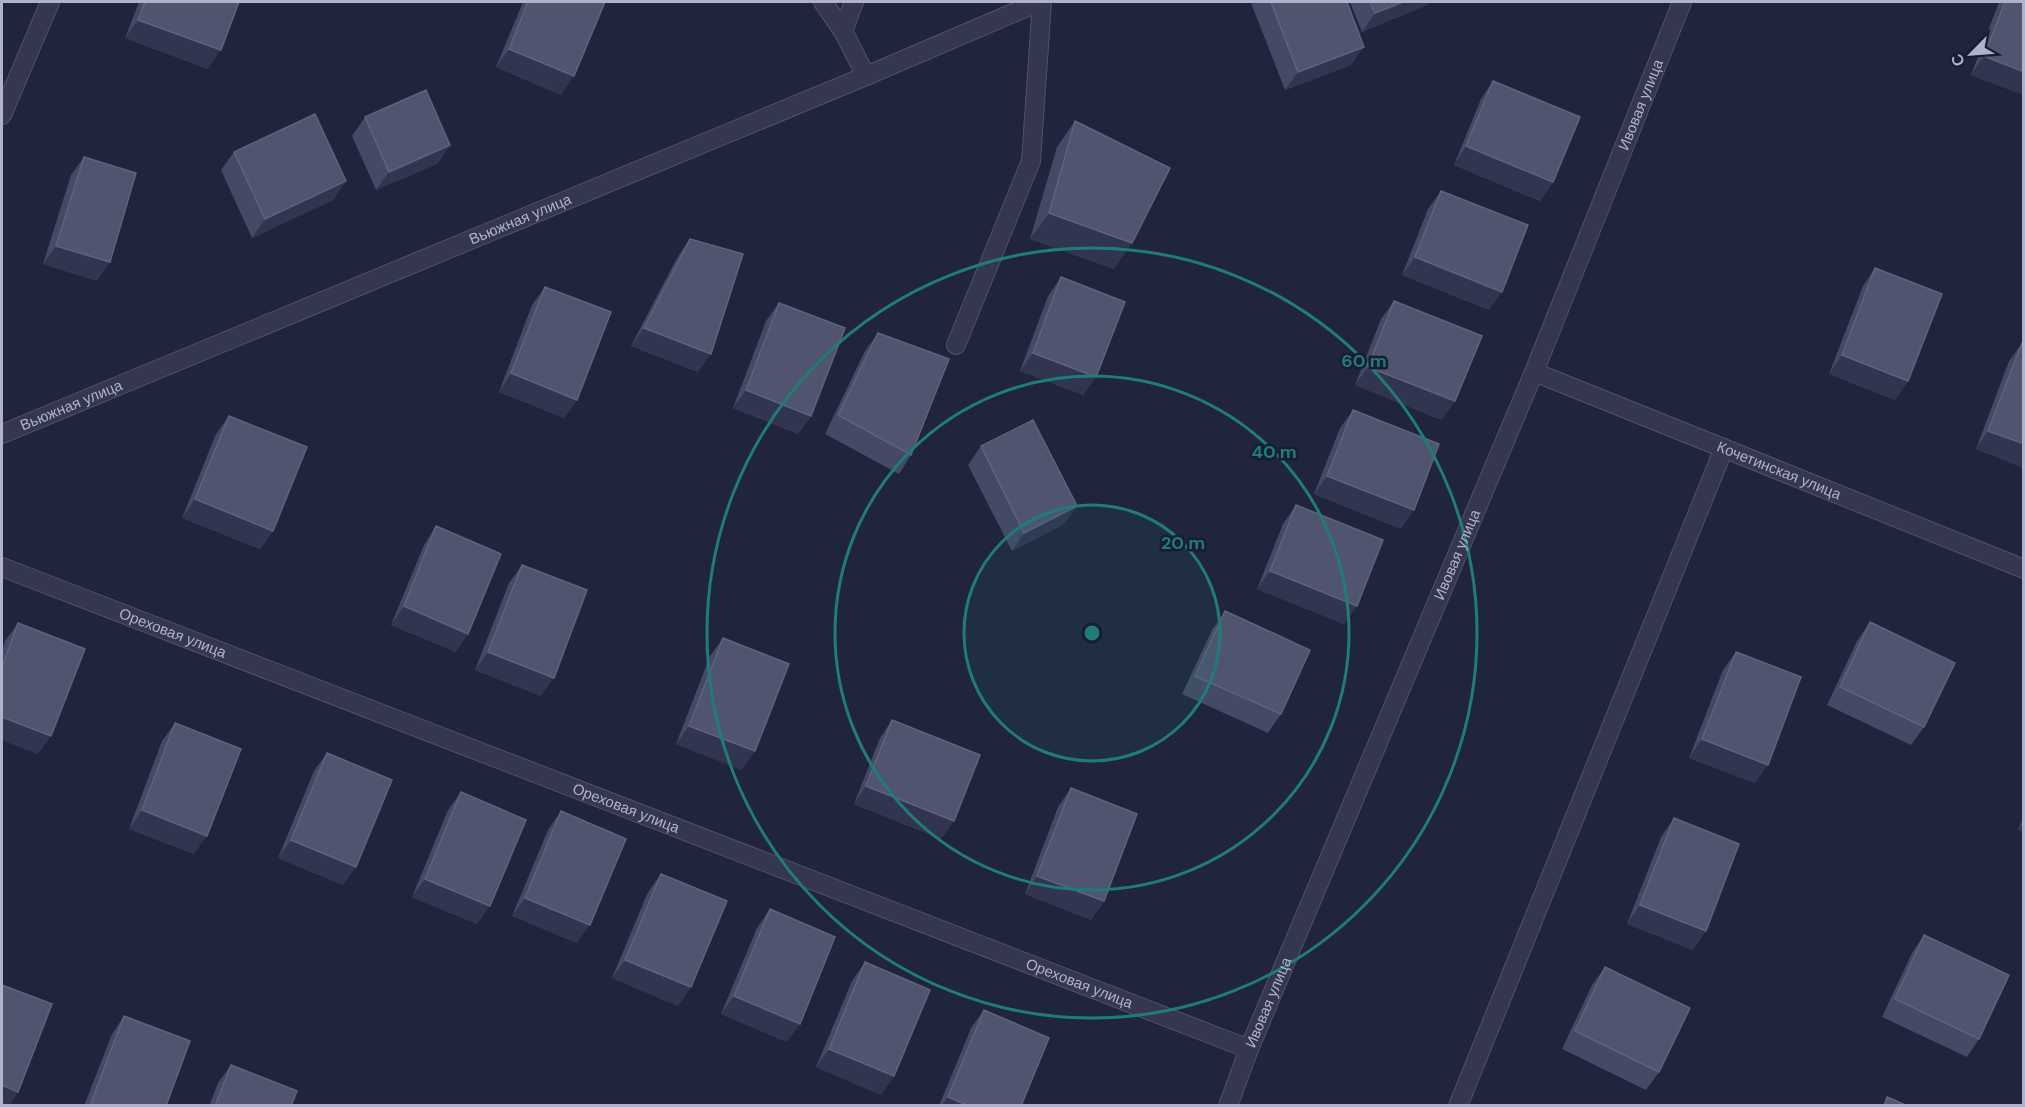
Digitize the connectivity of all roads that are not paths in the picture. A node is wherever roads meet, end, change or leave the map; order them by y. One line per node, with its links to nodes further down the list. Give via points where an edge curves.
1 (50, 2): 8 (street)
2 (823, 2): 6 (street)
3 (854, 2): 6 (street)
4 (1040, 2): 7 (street, Вьюжная улица); 9 (street, via 1031,161)
5 (1682, 2): 10 (street, Ивовая улица)
6 (843, 31): 7 (street)
7 (866, 76): 11 (street, Вьюжная улица)
8 (2, 115)
9 (956, 345)
10 (1534, 372): 12 (street, Кочетинская улица); 15 (street, Ивовая улица)
11 (2, 434)
12 (1724, 448): 14 (street, Кочетинская улица); 17 (street)
13 (2, 567): 15 (street, Ореховая улица)
14 (2024, 569)
15 (1249, 1049): 16 (street, Ивовая улица)
16 (1228, 1106)
17 (1458, 1106)

